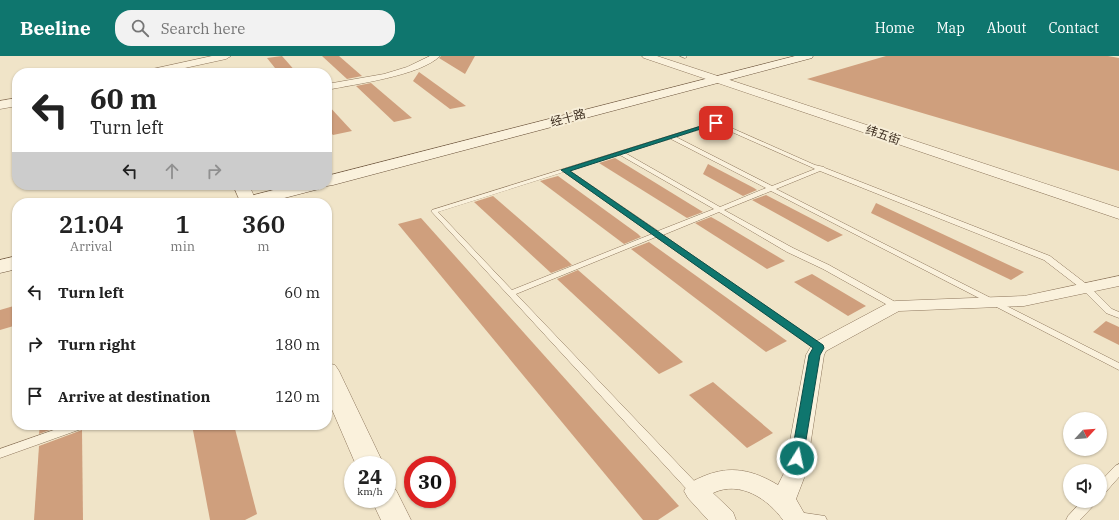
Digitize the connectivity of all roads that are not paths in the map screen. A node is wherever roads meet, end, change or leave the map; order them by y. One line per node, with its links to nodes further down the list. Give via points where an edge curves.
1 (226, 56): 7 (street)
2 (436, 56): 9 (street, via 410,69)
3 (646, 56): 8 (street, 纬五街)
4 (808, 56): 8 (main road, 经十路)
5 (166, 58): 6 (street)
6 (184, 68)
7 (189, 68)
8 (716, 79): 16 (main road, 经十路); 19 (street, 纬五街)
9 (332, 86)
10 (12, 103): 11 (street)
11 (0, 105)
12 (671, 137): 13 (lane); 14 (lane, via 716,123); 28 (lane)
13 (621, 153): 15 (lane); 25 (lane, via 790,250)
14 (822, 168): 23 (lane, via 1047,258); 24 (lane)
15 (565, 170): 24 (lane, via 434,211); 27 (lane)
16 (332, 180)
17 (295, 190): 18 (main road)
18 (265, 198)
19 (1119, 214)
20 (12, 263): 21 (main road)
21 (0, 267)
22 (1119, 281): 23 (street)
23 (1086, 288): 25 (street, via 1024,301); 26 (lane, via 1109,311)
24 (511, 293): 35 (lane)
25 (896, 306): 27 (street)
26 (1119, 315)
27 (819, 348): 38 (street, via 815,355 795,473)
28 (1119, 367)
29 (332, 382): 32 (street)
30 (66, 430): 31 (lane)
31 (0, 454)
32 (366, 456)
33 (1119, 470): 34 (lane)
34 (1107, 483)
35 (696, 491): 38 (street, via 714,482 731,479 749,482 761,487); 40 (street)
36 (390, 508): 39 (street)
37 (1083, 508): 42 (lane)
38 (791, 513): 41 (lane)
39 (396, 520)
40 (724, 520)
41 (821, 520)
42 (1072, 520)

